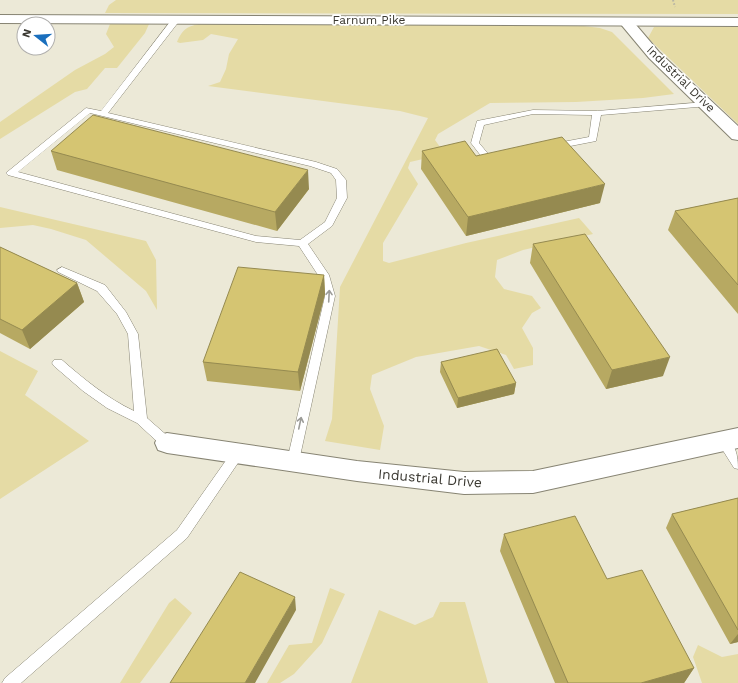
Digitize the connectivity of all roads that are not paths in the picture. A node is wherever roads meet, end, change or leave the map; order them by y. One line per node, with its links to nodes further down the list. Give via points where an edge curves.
1 (0, 19): 2 (main road, Farnum Pike)
2 (176, 20): 3 (main road, Farnum Pike); 7 (lane)
3 (626, 22): 4 (main road, Farnum Pike); 5 (main road, Industrial Drive, via 654,55)
4 (738, 22)
5 (706, 104): 6 (lane); 8 (main road, Industrial Drive)
6 (597, 113): 9 (lane, via 593,139); 10 (lane, via 532,112 480,123 475,143 488,159)
7 (103, 114): 11 (lane, via 334,171 341,180 342,198 329,224); 11 (lane, via 89,110 11,173 256,239)
8 (738, 135)
9 (548, 148)
10 (503, 156)
11 (302, 243): 18 (lane, one-way to 11, via 330,296 326,279)
12 (62, 270): 14 (lane, via 101,288 121,312 133,334)
13 (58, 363): 14 (lane, via 110,405)
14 (142, 420): 16 (lane)
15 (730, 440): 18 (main road, Industrial Drive, via 533,482 464,483); 19 (lane)
16 (167, 442): 17 (main road, Industrial Drive)
17 (238, 453): 18 (main road, Industrial Drive); 20 (lane, via 182,534)
18 (292, 461)
19 (738, 464)
20 (10, 683)

